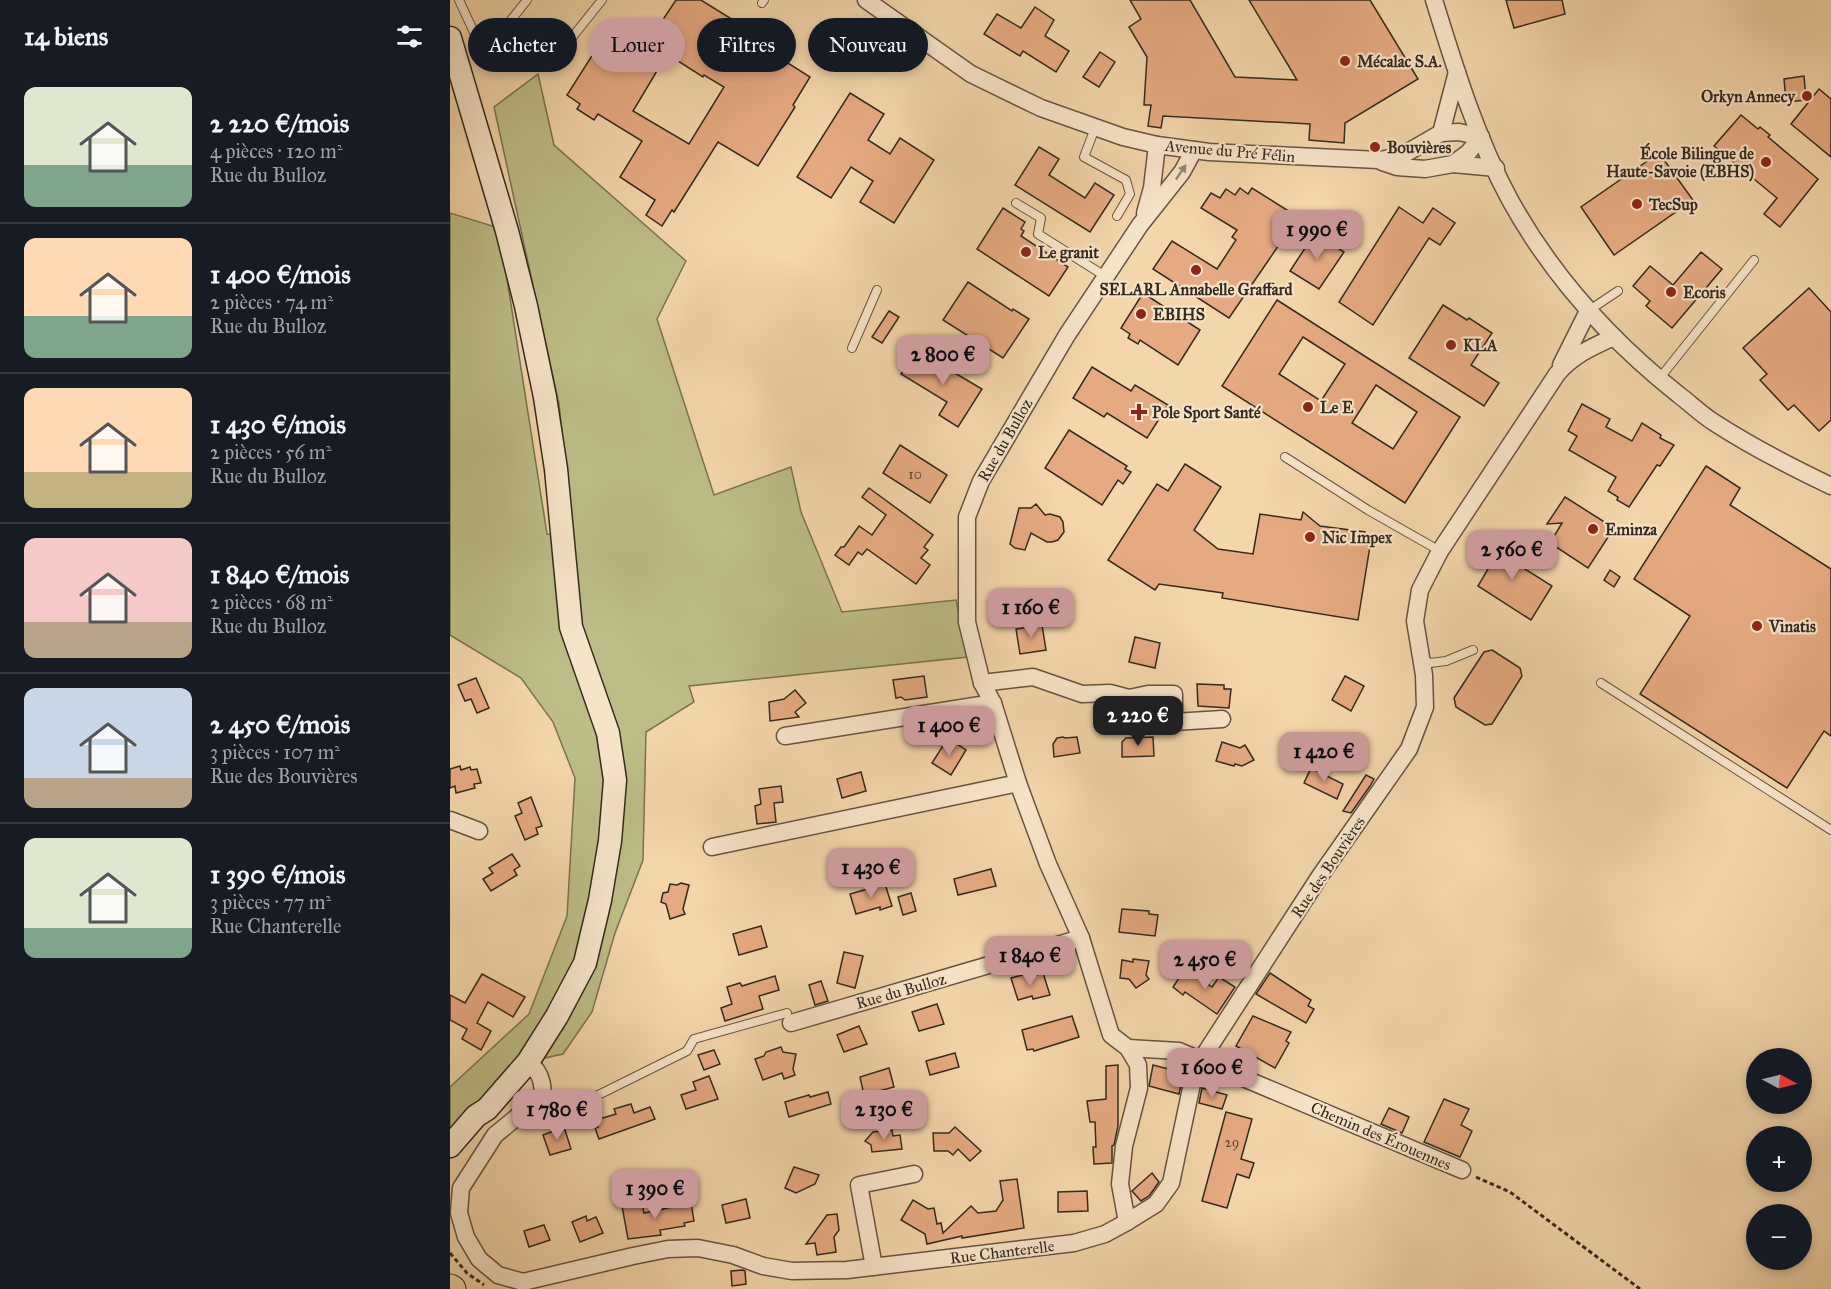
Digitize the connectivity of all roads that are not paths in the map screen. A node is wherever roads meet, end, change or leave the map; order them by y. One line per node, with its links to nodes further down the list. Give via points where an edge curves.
1 (459, 0): 2 (lane, via 484,54)
2 (527, 0)
3 (602, 0): 6 (lane)
4 (866, 0): 9 (street, Avenue du Pré Félin, via 971,74 1033,105)
5 (1434, 0): 8 (street)
6 (577, 31)
7 (450, 38): 48 (main road, via 526,306 556,470 571,627 608,733 615,780 610,841 585,963)
8 (1457, 72): 10 (street); 11 (street)
9 (1095, 128): 12 (street, Avenue du Pré Félin); 18 (lane, via 1084,157 1126,180 1130,194)
10 (1441, 133): 11 (street); 14 (street, Avenue du Pré Félin, via 1401,156)
11 (1481, 137): 15 (street); 16 (street)
12 (1157, 145): 13 (street, Avenue du Pré Félin); 19 (street, Rue du Bulloz, via 1150,200)
13 (1194, 150): 14 (street, Avenue du Pré Félin); 19 (street, Rue du Bulloz, one-way to 13, via 1182,172)
14 (1378, 160): 15 (street, Avenue du Pré Félin, via 1397,167 1425,169)
15 (1453, 164): 16 (street, Avenue du Pré Félin)
16 (1496, 168): 24 (street, via 1510,200 1539,246)
17 (1016, 203): 21 (lane, via 1041,218 1038,234)
18 (1117, 216)
19 (1140, 225): 21 (street, Rue du Bulloz)
20 (1754, 260): 28 (lane)
21 (1105, 276): 35 (street, Rue du Bulloz, via 981,481 968,518 966,622)
22 (876, 290): 26 (lane)
23 (1618, 291): 24 (lane)
24 (1588, 311): 25 (street); 27 (street, Rue des Bouvières)
25 (1614, 337): 27 (street, Rue des Bouvières, via 1580,352); 28 (street)
26 (852, 348)
27 (1557, 374): 31 (street, Rue des Bouvières)
28 (1659, 379): 30 (street, via 1743,441)
29 (1285, 458): 31 (lane)
30 (1831, 486)
31 (1440, 551): 33 (street, Rue des Bouvières, via 1423,582 1416,609)
32 (1473, 650): 33 (lane, via 1430,663)
33 (1421, 657): 47 (street, Rue des Bouvières, via 1425,707 1409,749 1320,876)
34 (1601, 682): 41 (lane)
35 (982, 683): 36 (street, Rue du Bulloz); 37 (street, via 1033,677 1082,694 1110,693 1129,698 1174,694 1174,722)
36 (993, 703): 38 (street); 39 (street, Rue du Bulloz)
37 (1222, 719)
38 (785, 736)
39 (1018, 783): 43 (street); 44 (street, Rue du Bulloz)
40 (450, 820): 42 (street)
41 (1831, 830)
42 (479, 831)
43 (712, 847)
44 (1081, 938): 45 (street, Rue du Bulloz); 46 (street, Rue du Bulloz, via 1111,1035)
45 (789, 1018): 49 (lane, via 694,1039 687,1051 570,1109)
46 (1128, 1048): 47 (street, Chemin des Érouennes, via 1179,1051); 55 (street, Rue du Bulloz, via 1138,1065 1139,1088 1124,1146 1120,1184)
47 (1201, 1060): 53 (street, Chemin des Érouennes); 55 (street, Rue des Bouvières, via 1193,1078 1171,1183 1156,1204)
48 (528, 1062): 49 (street, via 544,1087); 50 (main road)
49 (542, 1106): 56 (street, Rue Chanterelle, via 523,1112 495,1135 461,1188 459,1213 465,1238 479,1259 498,1275 524,1282 668,1249 698,1248 792,1271)
50 (487, 1109): 51 (main road); 52 (main road, via 483,1122)
51 (450, 1146)
52 (450, 1164)
53 (1462, 1170)
54 (914, 1174): 56 (street, via 859,1185)
55 (1127, 1222): 56 (street, Rue Chanterelle, via 1074,1244)
56 (874, 1267)

